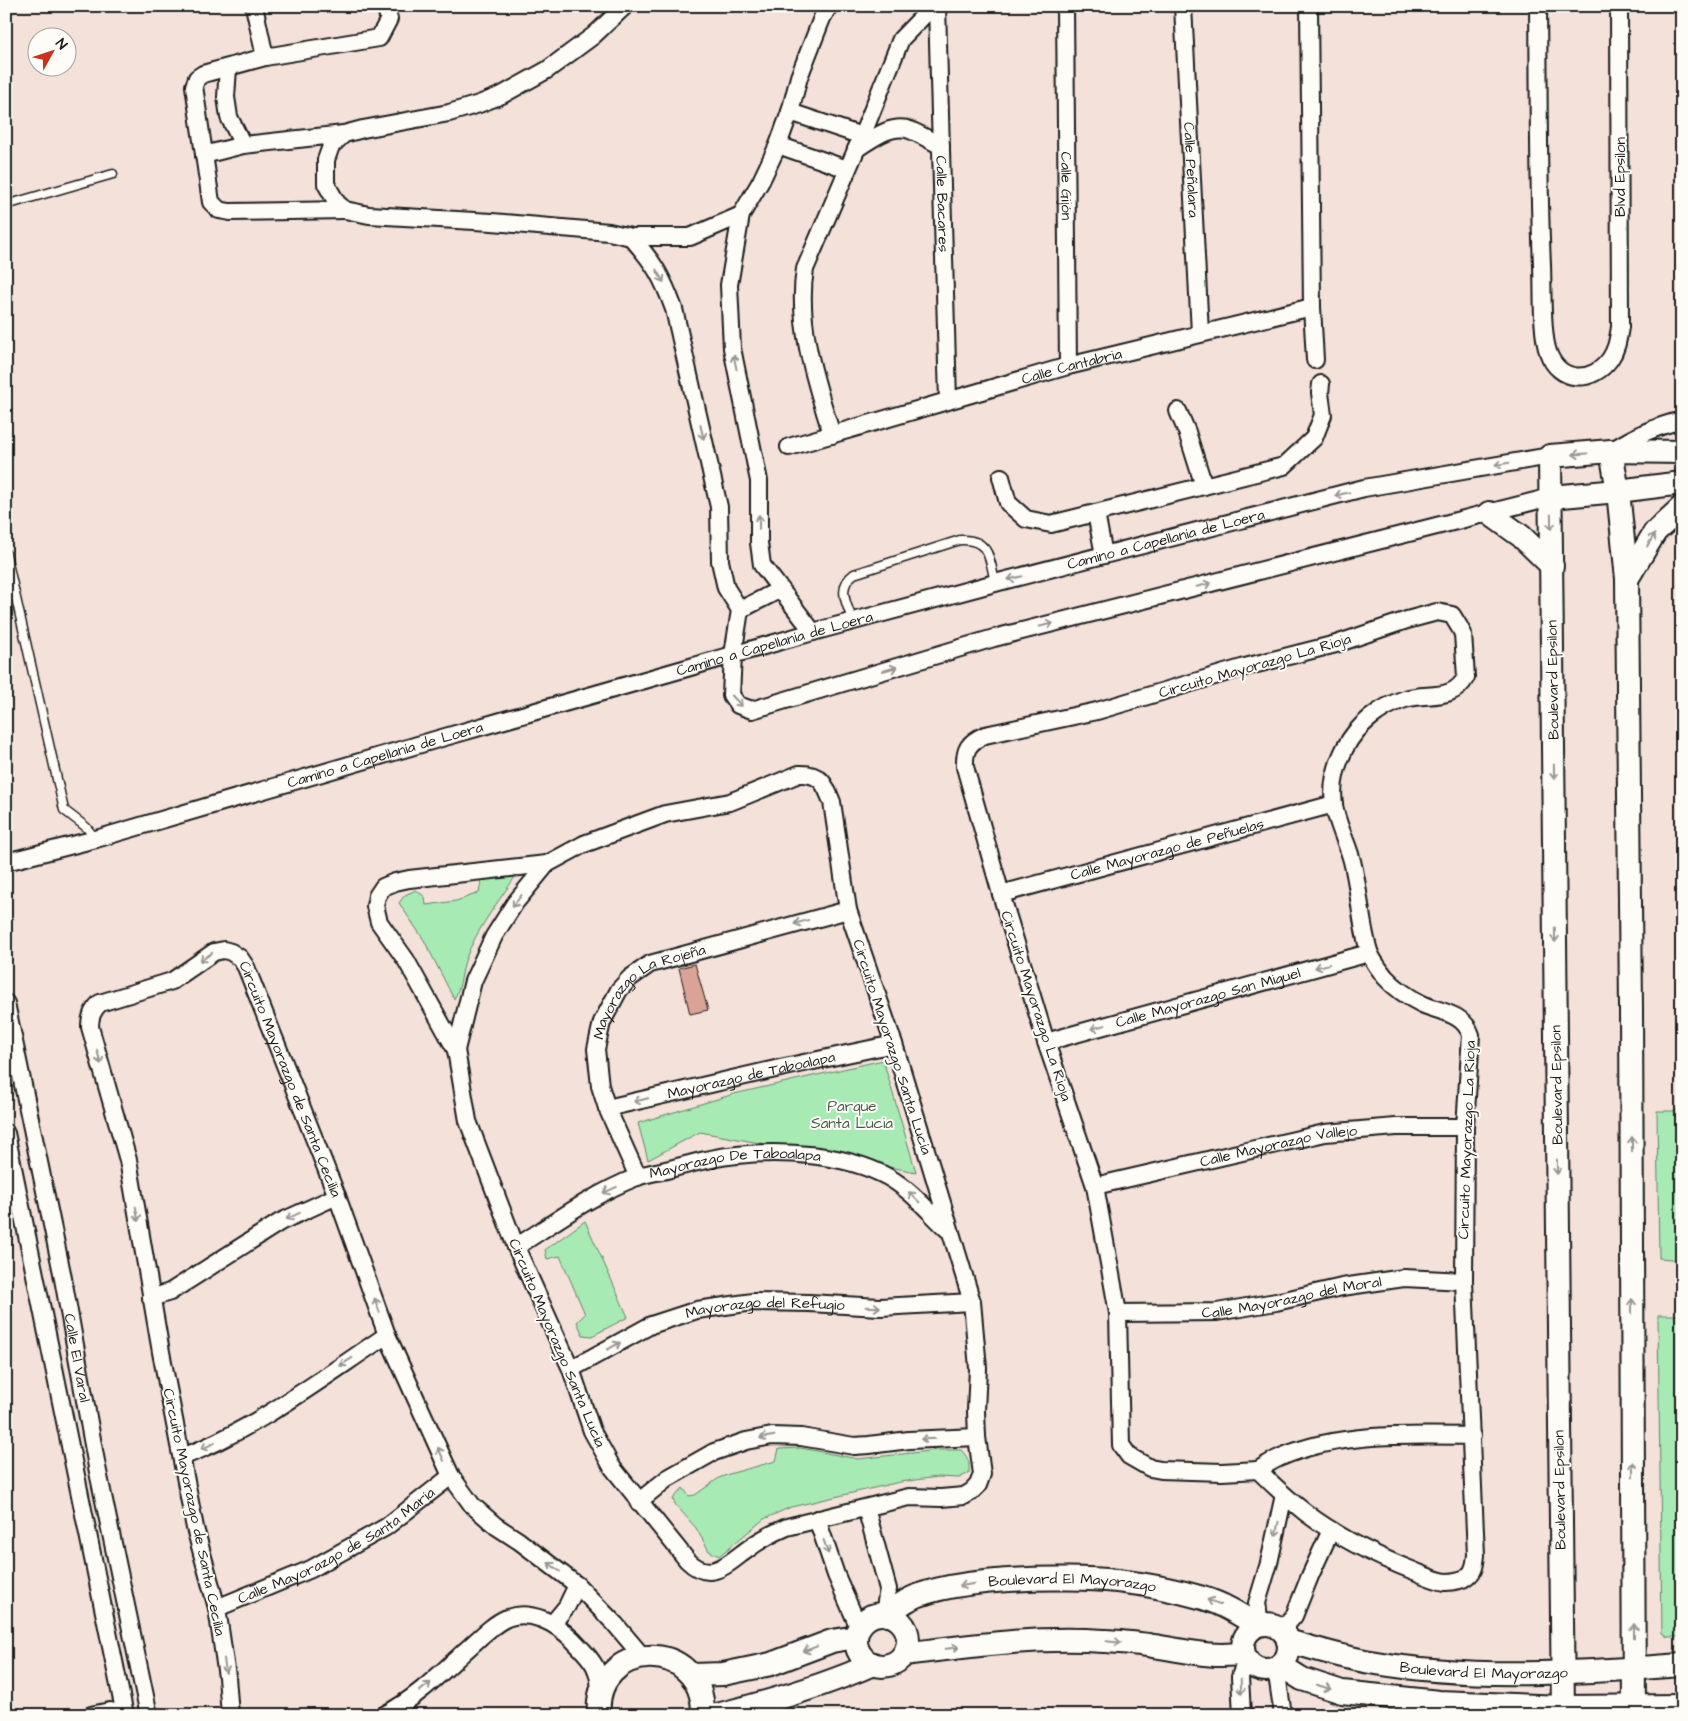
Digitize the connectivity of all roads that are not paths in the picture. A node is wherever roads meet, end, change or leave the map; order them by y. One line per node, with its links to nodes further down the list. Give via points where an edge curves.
1 (254, 6): 12 (street)
2 (385, 6): 12 (street, via 389,19 379,38)
3 (829, 6): 14 (street, via 799,77)
4 (933, 6): 16 (street, via 901,39)
5 (937, 6): 19 (street, Calle Bacares)
6 (1065, 6): 30 (street, Calle Gijón)
7 (1183, 6): 28 (street, Calle Peñalara)
8 (1309, 6): 27 (street)
9 (1538, 6): 10 (street, Blvd Epsilon, via 1544,333 1548,353 1558,369 1578,378 1590,375 1610,360 1617,347 1620,327)
10 (1619, 6)
11 (615, 10): 15 (street, via 593,36 547,70 502,95 449,113)
12 (265, 57): 13 (street)
13 (228, 68): 17 (street, via 226,97 229,117); 20 (street, via 203,74 194,86)
14 (790, 112): 16 (street); 18 (street)
15 (344, 134): 17 (street); 24 (street, via 331,146 326,160 326,184)
16 (859, 143): 19 (street, via 899,128); 21 (street)
17 (243, 145): 20 (street)
18 (778, 145): 21 (street); 25 (street)
19 (941, 146): 32 (street, Calle Bacares)
20 (204, 155): 24 (street, via 211,202 219,210)
21 (848, 169): 35 (street, via 805,269 802,286 806,342)
22 (113, 174): 23 (lane)
23 (6, 205)
24 (345, 210): 26 (street, via 370,215 609,232)
25 (740, 215): 26 (street, via 690,237); 53 (street, one-way to 25, via 762,564 759,481 732,348 729,285)
26 (631, 237): 54 (street, one-way to 54, via 664,280 674,309 719,507 720,561 726,588)
27 (1312, 307): 28 (street, Calle Cantabria); 29 (street)
28 (1200, 333): 30 (street, Calle Cantabria)
29 (1315, 360)
30 (1068, 366): 32 (street, Calle Cantabria)
31 (1321, 384): 42 (street, via 1323,415 1314,438 1284,466)
32 (948, 400): 35 (street, Calle Cantabria)
33 (1178, 410): 42 (street)
34 (1682, 420): 37 (street, via 1656,426)
35 (832, 436): 36 (street, Calle Cantabria)
36 (788, 448)
37 (1611, 451): 38 (street); 39 (street, one-way to 39); 43 (street)
38 (1682, 452)
39 (1550, 456): 44 (street, Boulevard Epsilon); 49 (street, Camino a Capellanía de Loera, one-way to 49, via 1364,488)
40 (1001, 477): 46 (street, via 1008,503 1026,519 1051,524)
41 (1682, 483): 43 (street)
42 (1204, 486): 46 (street)
43 (1618, 491): 44 (street); 51 (street)
44 (1551, 497): 47 (street); 50 (street, Boulevard Epsilon, one-way to 50)
45 (1682, 507): 51 (street, one-way to 45, via 1655,532)
46 (1096, 513): 49 (street)
47 (1489, 513): 50 (street, via 1521,536); 57 (street, one-way to 47, via 731,694 738,705 752,710 994,638)
48 (6, 554): 59 (lane, via 64,810)
49 (1104, 555): 52 (street, Camino a Capellanía de Loera, one-way to 52)
50 (1552, 566): 107 (street, Boulevard Epsilon, one-way to 107)
51 (1627, 579): 106 (street, one-way to 51)
52 (995, 583): 55 (street, Camino a Capellanía de Loera); 55 (lane, via 989,554 979,542 960,540 848,578 844,584 844,597)
53 (780, 589): 54 (street); 56 (street)
54 (740, 610): 57 (street)
55 (853, 621): 56 (street, Camino a Capellanía de Loera)
56 (813, 632): 57 (street, Camino a Capellanía de Loera)
57 (733, 655): 59 (street, Camino a Capellanía de Loera)
58 (1334, 804): 62 (street, Calle Mayorazgo de Peñuelas); 62 (street, Circuito Mayorazgo La Rioja, via 1337,767 1361,725 1394,704 1412,698 1442,696 1463,683 1466,677 1463,634 1452,615 1437,612 1336,644 1096,711 974,740 964,757 965,767); 64 (street, Circuito Mayorazgo La Rioja, via 1353,862)
59 (96, 839): 60 (street, Camino a Capellanía de Loera)
60 (6, 862)
61 (547, 864): 63 (street, Circuito Mayorazgo Santa Lucía, via 584,844 665,814 730,802 799,774 810,774 825,785 832,802); 68 (street, Circuito Mayorazgo Santa Lucía, one-way to 68, via 514,903 490,945 473,981); 68 (street, Circuito Mayorazgo Santa Lucía, via 407,879 383,888 377,896 375,906 379,922 406,960)
62 (1001, 894): 66 (street, Circuito Mayorazgo La Rioja)
63 (848, 910): 67 (street, Circuito Mayorazgo Santa Lucía); 69 (street, Mayorazgo La Rojeña, one-way to 69, via 650,964 628,980 602,1022 596,1049 600,1086)
64 (1369, 953): 66 (street, Calle Mayorazgo San Miguel, one-way to 66); 70 (street, Circuito Mayorazgo La Rioja, via 1385,976 1404,994 1458,1017 1468,1028 1471,1043)
65 (6, 1003): 115 (street, Calle El Varal)
66 (1046, 1042): 73 (street, Circuito Mayorazgo La Rioja)
67 (894, 1044): 69 (street, Mayorazgo de Taboalapa, one-way to 69); 75 (street, Circuito Mayorazgo Santa Lucía)
68 (456, 1050): 76 (street, Circuito Mayorazgo Santa Lucía, via 468,1121)
69 (607, 1108): 72 (street, Mayorazgo La Rojeña)
70 (1465, 1126): 73 (street, Calle Mayorazgo Vallejo, via 1325,1133); 77 (street, Circuito Mayorazgo La Rioja)
71 (6, 1133): 114 (street)
72 (638, 1177): 75 (street, Mayorazgo De Taboalapa, one-way to 72, via 887,1176 829,1158 788,1153 737,1155); 76 (street, Mayorazgo De Taboalapa, one-way to 76, via 590,1199)
73 (1095, 1186): 80 (street, Circuito Mayorazgo La Rioja)
74 (337, 1196): 78 (street, one-way to 78, via 280,1222 170,1292); 78 (street, Circuito Mayorazgo de Santa Cecilia, one-way to 78, via 240,958 224,950 214,952 172,981 100,1003 90,1018 90,1027 128,1160); 81 (street, Circuito Mayorazgo de Santa Cecilia, one-way to 74)
75 (949, 1231): 79 (street, Circuito Mayorazgo Santa Lucía)
76 (516, 1247): 82 (street, Circuito Mayorazgo Santa Lucía)
77 (1464, 1281): 80 (street, Calle Mayorazgo del Moral, via 1404,1278 1217,1312); 83 (street, Circuito Mayorazgo La Rioja)
78 (151, 1298): 85 (street, Circuito Mayorazgo de Santa Cecilia)
79 (972, 1302): 82 (street, Mayorazgo del Refugio, one-way to 79, via 651,1325 696,1310 754,1302 880,1307); 84 (street, Circuito Mayorazgo Santa Lucía, via 978,1368)
80 (1118, 1313): 86 (street, Circuito Mayorazgo La Rioja, via 1121,1445 1129,1456 1150,1468 1161,1470)
81 (387, 1336): 85 (street, one-way to 85, via 237,1432); 87 (street, Circuito Mayorazgo de Santa Cecilia, one-way to 81)
82 (571, 1369): 89 (street, Circuito Mayorazgo Santa Lucía, via 592,1431 612,1467)
83 (1472, 1436): 86 (street, Circuito Mayorazgo La Rioja, via 1420,1435 1350,1440 1300,1450); 92 (street, Circuito Mayorazgo La Rioja, via 1476,1555 1475,1567 1468,1576 1447,1582 1431,1578 1386,1560)
84 (977, 1437): 89 (street, one-way to 89, via 854,1446 801,1437 755,1439 714,1452 668,1478); 90 (street, Circuito Mayorazgo Santa Lucía, via 982,1474 971,1492 953,1497 909,1497)
85 (182, 1457): 94 (street, Circuito Mayorazgo de Santa Cecilia, via 195,1528)
86 (1258, 1470): 88 (street, Circuito Mayorazgo La Rioja)
87 (451, 1476): 93 (street, Circuito Mayorazgo de Santa Cecilia, one-way to 87, via 496,1526 472,1505); 94 (street, Calle Mayorazgo de Santa María, via 386,1527 311,1569)
88 (1284, 1495): 92 (street, Circuito Mayorazgo La Rioja); 97 (street, one-way to 97, via 1258,1603)
89 (638, 1502): 91 (street, Circuito Mayorazgo Santa Lucía, via 699,1570 718,1570 787,1527)
90 (866, 1508): 91 (street, Circuito Mayorazgo Santa Lucía); 95 (street, via 888,1589)
91 (817, 1519): 98 (street, one-way to 98)
92 (1331, 1530): 99 (street)
93 (577, 1585): 96 (street, via 568,1606); 101 (street, Circuito Mayorazgo de Santa Cecilia)
94 (217, 1608): 116 (street, Circuito Mayorazgo de Santa Cecilia, one-way to 116)
95 (886, 1614): 97 (street, Boulevard El Mayorazgo, one-way to 95, via 1203,1598 1116,1581 1045,1579 977,1583 918,1595); 98 (street, via 871,1616); 100 (street, via 902,1624 906,1631)
96 (553, 1623): 110 (street, via 598,1670); 117 (street, one-way to 96, via 425,1688 502,1621 533,1616)
97 (1258, 1625): 99 (street, via 1272,1624); 102 (street, via 1243,1640)
98 (858, 1632): 103 (street, via 856,1645 865,1660); 108 (street, one-way to 108, via 771,1664 723,1674)
99 (1285, 1636): 105 (street, via 1289,1650); 107 (street, Boulevard El Mayorazgo, via 1332,1654 1370,1662 1454,1672)
100 (904, 1654): 102 (street, one-way to 102, via 1003,1642 1102,1640); 103 (street, via 890,1665)
101 (642, 1656): 108 (street, via 670,1659); 110 (street, via 624,1663 609,1676)
102 (1245, 1657): 105 (street, via 1257,1668 1270,1670); 120 (street, one-way to 120, via 1240,1677)
103 (873, 1664): 119 (street, via 851,1674)
104 (1682, 1665): 106 (street, Boulevard El Mayorazgo)
105 (1278, 1667): 111 (street, one-way to 111, via 1342,1692); 121 (street)
106 (1634, 1669): 107 (street, Boulevard El Mayorazgo); 112 (street)
107 (1562, 1674): 111 (street, Boulevard Epsilon)
108 (692, 1675): 118 (street, via 700,1688)
109 (1682, 1706): 112 (street)
110 (597, 1707)
111 (1563, 1711): 112 (street)
112 (1634, 1711)
113 (91, 1715): 114 (street, via 110,1712)
114 (124, 1715)
115 (149, 1715)
116 (230, 1715)
117 (384, 1715)
118 (703, 1715)
119 (717, 1715)
120 (1242, 1715)
121 (1283, 1715)

